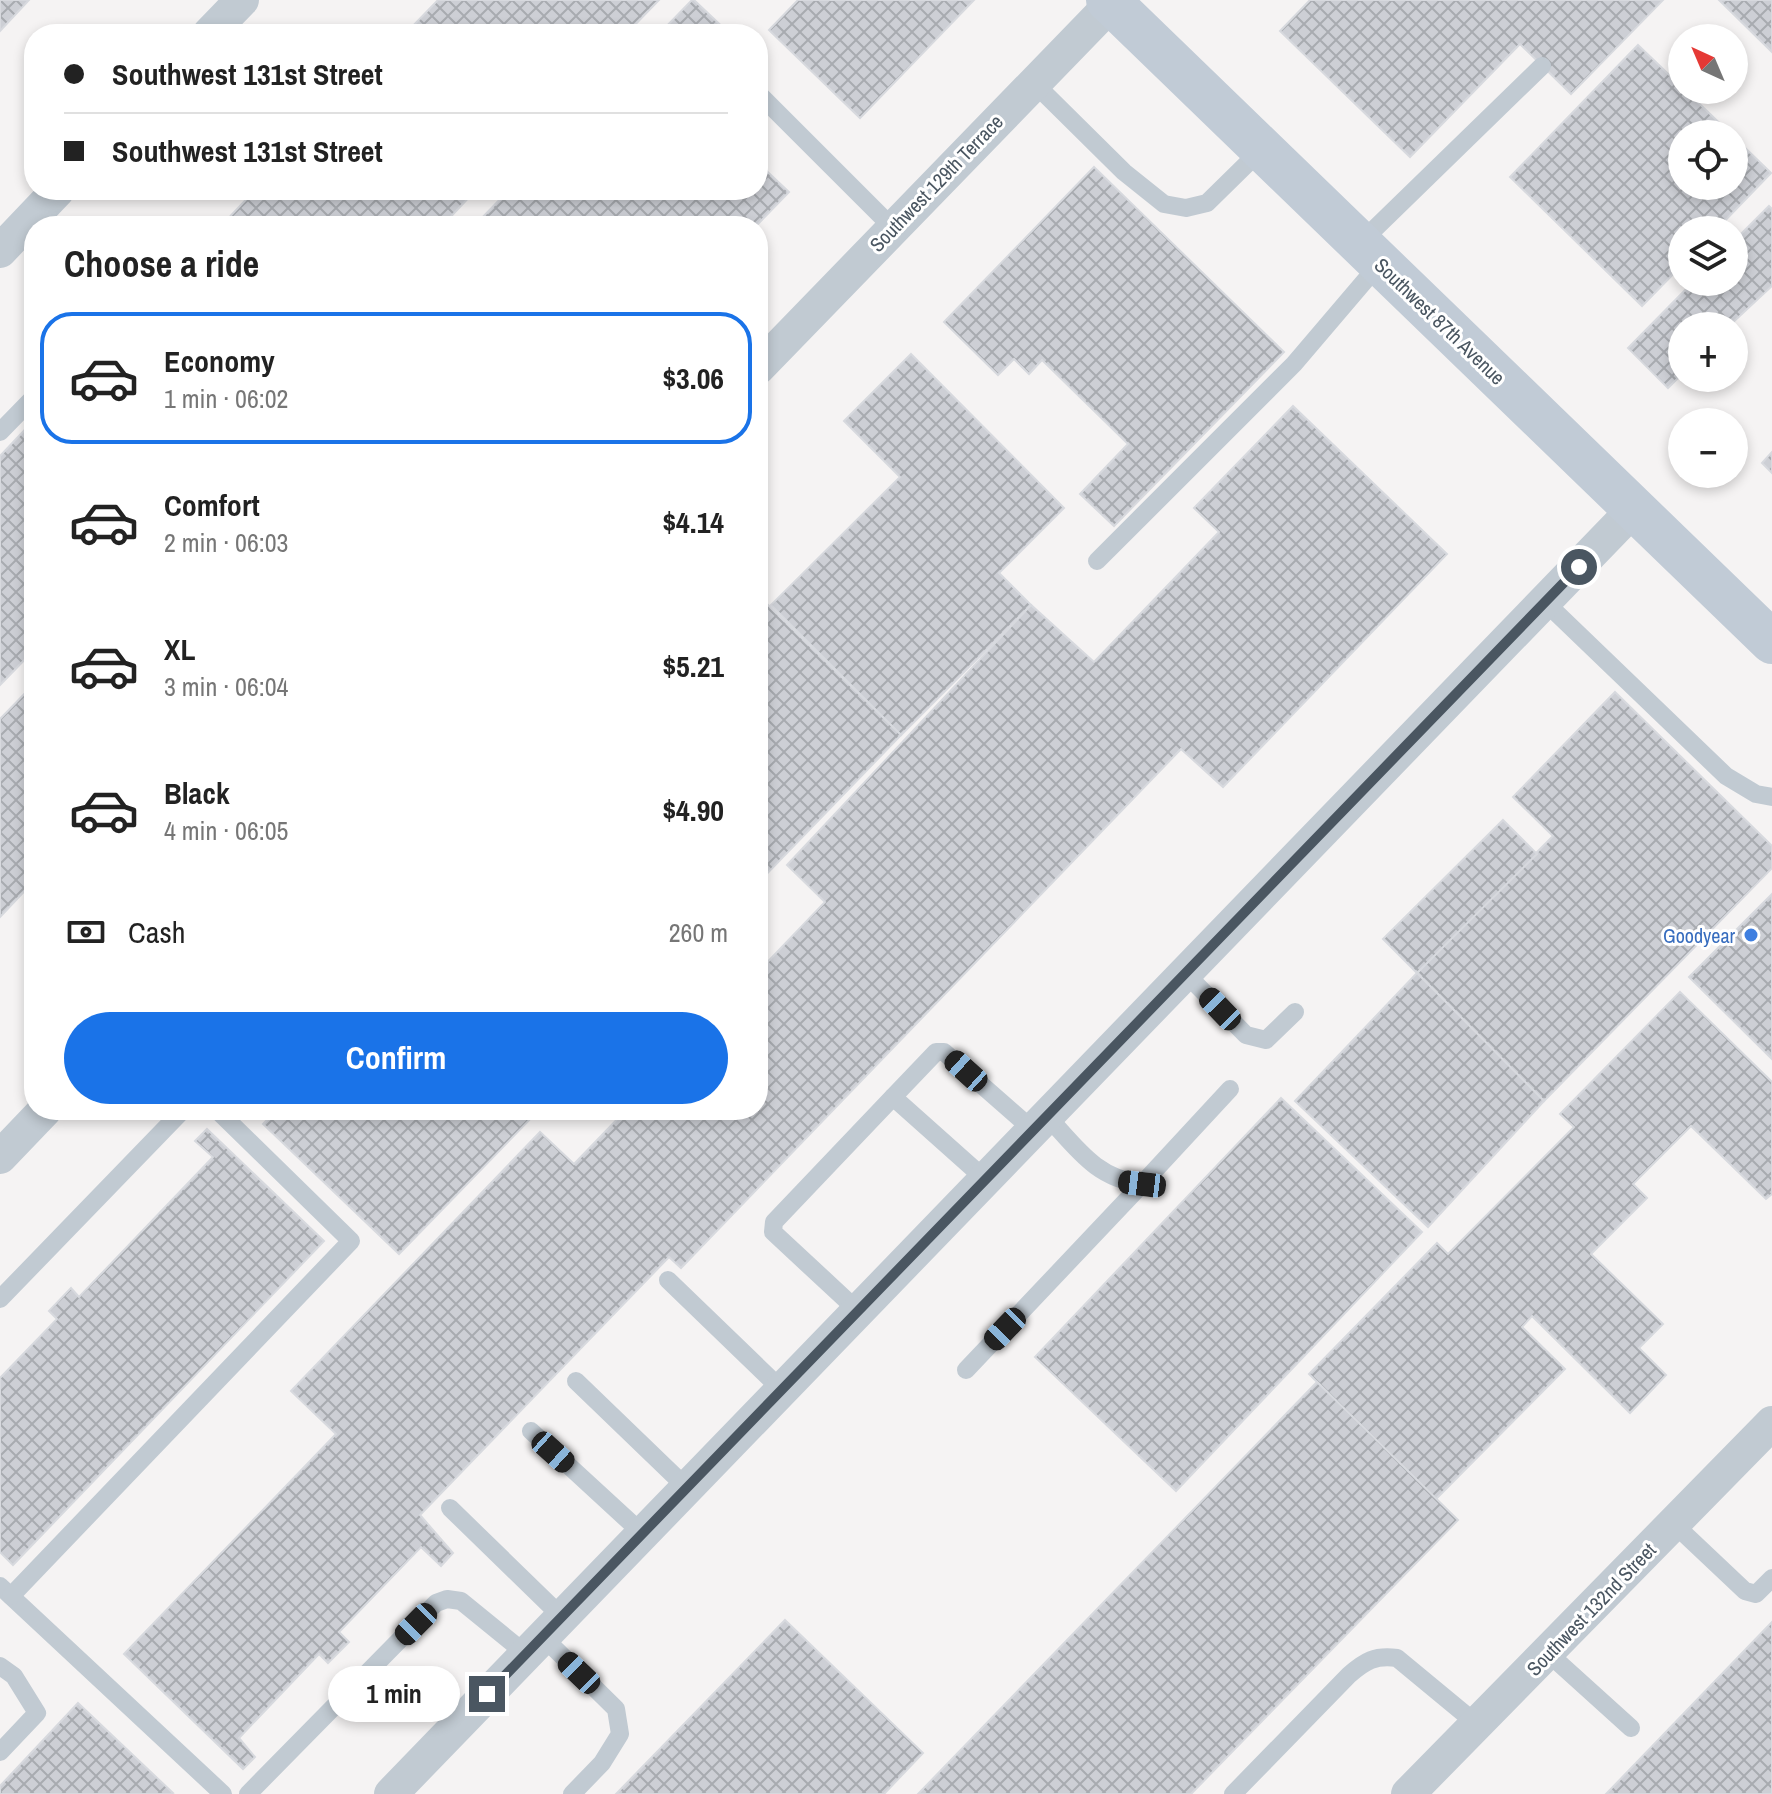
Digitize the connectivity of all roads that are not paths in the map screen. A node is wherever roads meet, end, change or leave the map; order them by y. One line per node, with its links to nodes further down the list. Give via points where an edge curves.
1 (242, 0): 3 (street)
2 (1111, 1): 5 (street, Southwest 129th Terrace); 7 (main road, Southwest 87th Avenue)
3 (219, 24)
4 (1542, 66): 13 (lane)
5 (1033, 82): 7 (lane, via 1164,204 1186,208 1207,203); 10 (street, Southwest 129th Terrace)
6 (768, 103): 10 (lane)
7 (1262, 149): 13 (main road, Southwest 87th Avenue)
8 (50, 200): 9 (street)
9 (37, 216)
10 (893, 228): 14 (street, Southwest 129th Terrace)
11 (24, 230): 12 (street)
12 (0, 251)
13 (1370, 253): 17 (main road, Southwest 87th Avenue); 18 (lane, via 1294,364)
14 (768, 358)
15 (24, 407): 16 (lane)
16 (0, 432)
17 (1634, 509): 19 (street); 20 (main road, Southwest 87th Avenue)
18 (1097, 561)
19 (1544, 601): 21 (lane, via 1726,776); 22 (street)
20 (1772, 642)
21 (1772, 797)
22 (1185, 973): 23 (lane, via 1246,1035 1266,1040); 29 (street)
23 (1295, 1012)
24 (1230, 1089): 32 (lane)
25 (893, 1097): 29 (lane, via 936,1052 944,1052); 31 (lane); 35 (lane, via 774,1222 773,1232)
26 (35, 1120): 30 (street)
27 (173, 1120): 34 (lane)
28 (227, 1120): 46 (lane, via 351,1241)
29 (1039, 1123): 31 (street); 32 (lane, via 1101,1173)
30 (0, 1157)
31 (985, 1179): 35 (street)
32 (1142, 1184): 36 (lane)
33 (668, 1280): 38 (lane)
34 (0, 1299)
35 (858, 1311): 38 (street)
36 (966, 1370)
37 (576, 1381): 41 (lane)
38 (782, 1390): 41 (street)
39 (1772, 1423): 43 (street, Southwest 132nd Street)
40 (531, 1431): 44 (lane)
41 (687, 1488): 44 (street)
42 (450, 1508): 47 (lane)
43 (1674, 1524): 45 (lane, via 1745,1591 1756,1594); 48 (street, Southwest 132nd Street)
44 (643, 1534): 47 (street)
45 (1772, 1578)
46 (5, 1591): 53 (lane)
47 (544, 1636): 54 (lane, via 461,1601 436,1603); 55 (street); 56 (lane, via 616,1709 620,1734 602,1763)
48 (1548, 1653): 50 (street, Southwest 132nd Street); 51 (lane)
49 (0, 1666): 52 (lane, via 14,1676 37,1713)
50 (1478, 1725): 57 (lane, via 1397,1658 1365,1660); 58 (street, Southwest 132nd Street)
51 (1631, 1728)
52 (0, 1752)
53 (223, 1794)
54 (248, 1794)
55 (391, 1794)
56 (572, 1794)
57 (1233, 1794)
58 (1408, 1794)

